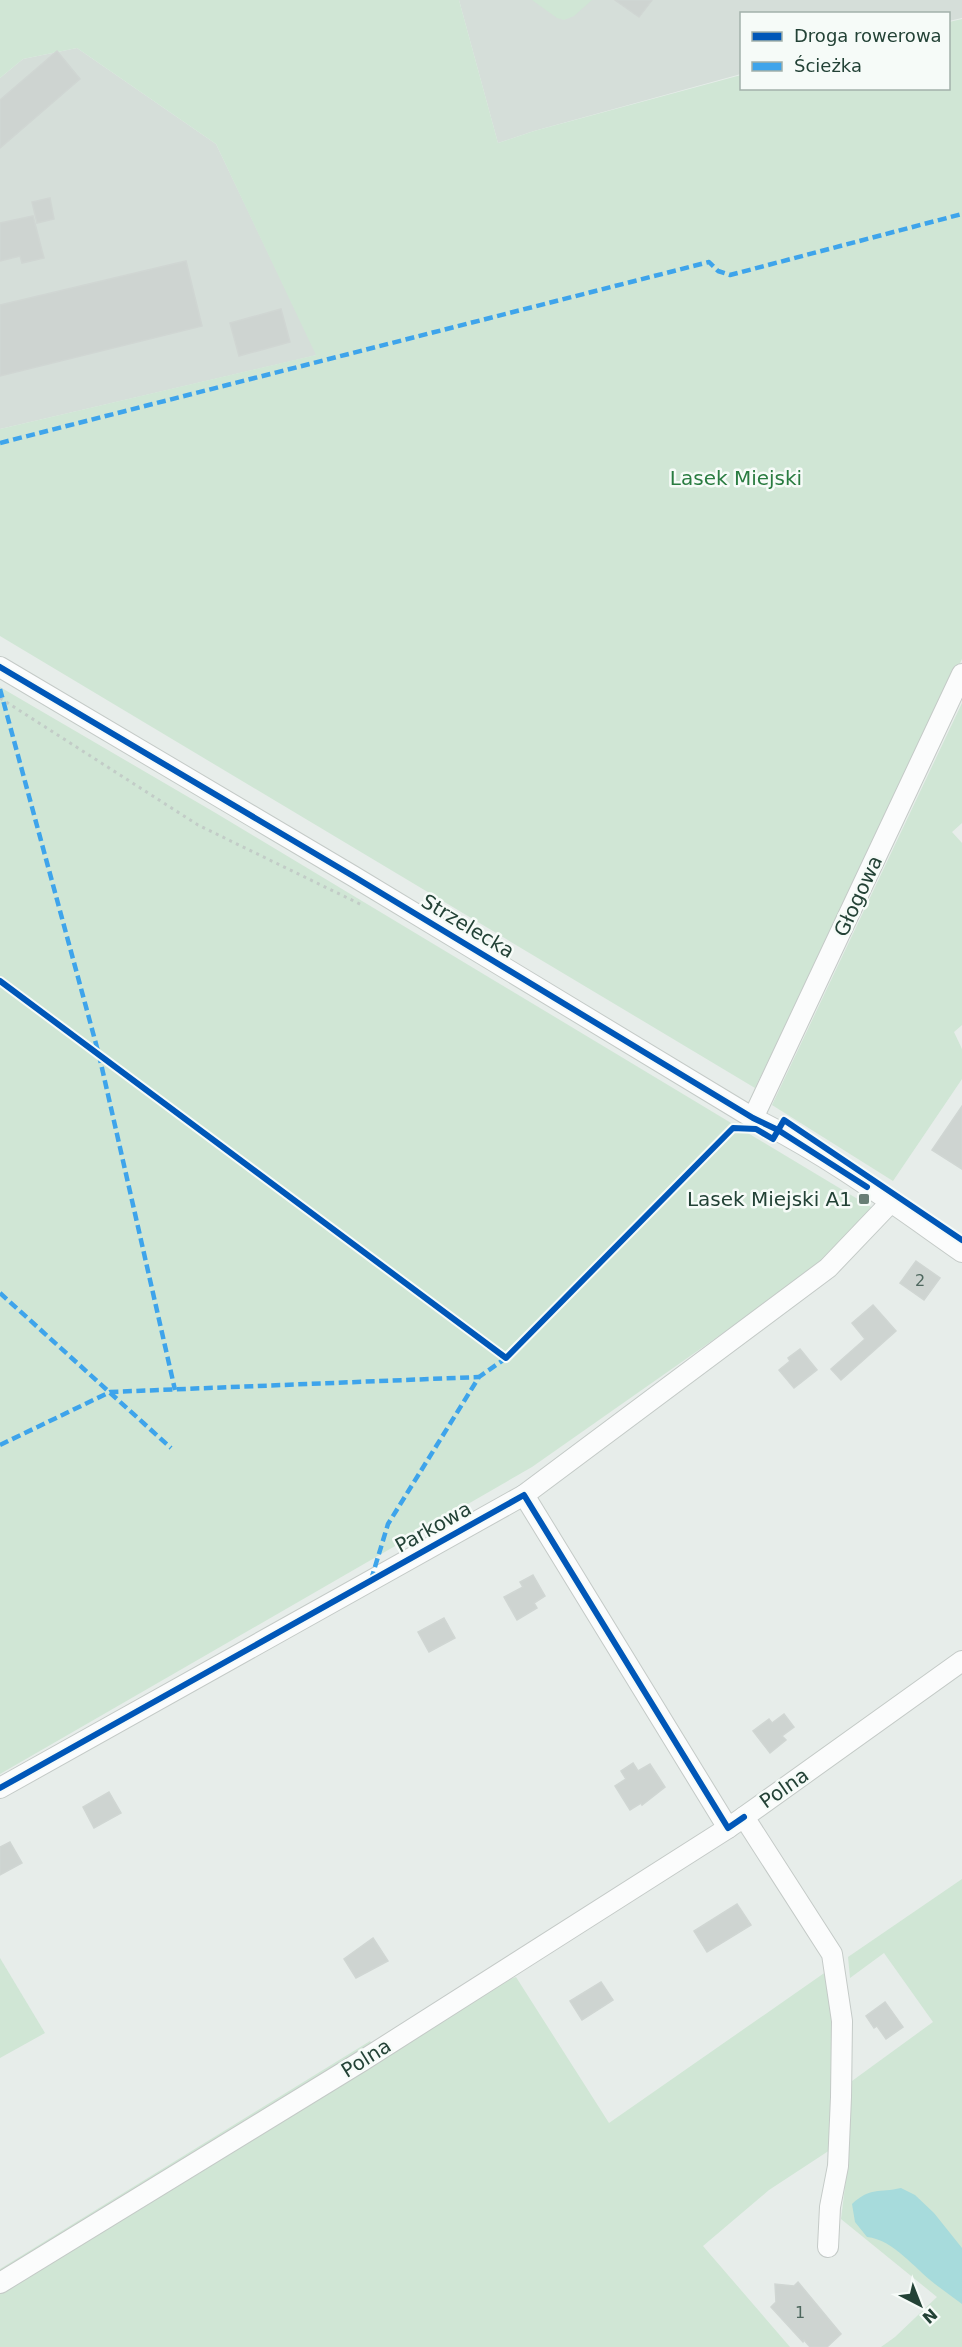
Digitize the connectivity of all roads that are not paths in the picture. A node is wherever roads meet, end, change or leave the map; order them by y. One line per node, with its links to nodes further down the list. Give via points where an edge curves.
1 (0, 667): 3 (street, Strzelecka)
2 (962, 674): 3 (street, Głogowa)
3 (753, 1118): 4 (street, Strzelecka)
4 (891, 1202): 5 (street, Strzelecka); 6 (street, Parkowa, via 828,1268)
5 (962, 1252)
6 (524, 1495): 8 (street, Parkowa); 10 (street)
7 (962, 1661): 9 (street, Polna)
8 (0, 1788)
9 (744, 1816): 10 (street); 11 (street, Polna, via 832,1954 842,2021 841,2097)
10 (728, 1828): 12 (street, Polna, via 362,2061)
11 (828, 2247)
12 (0, 2283)

